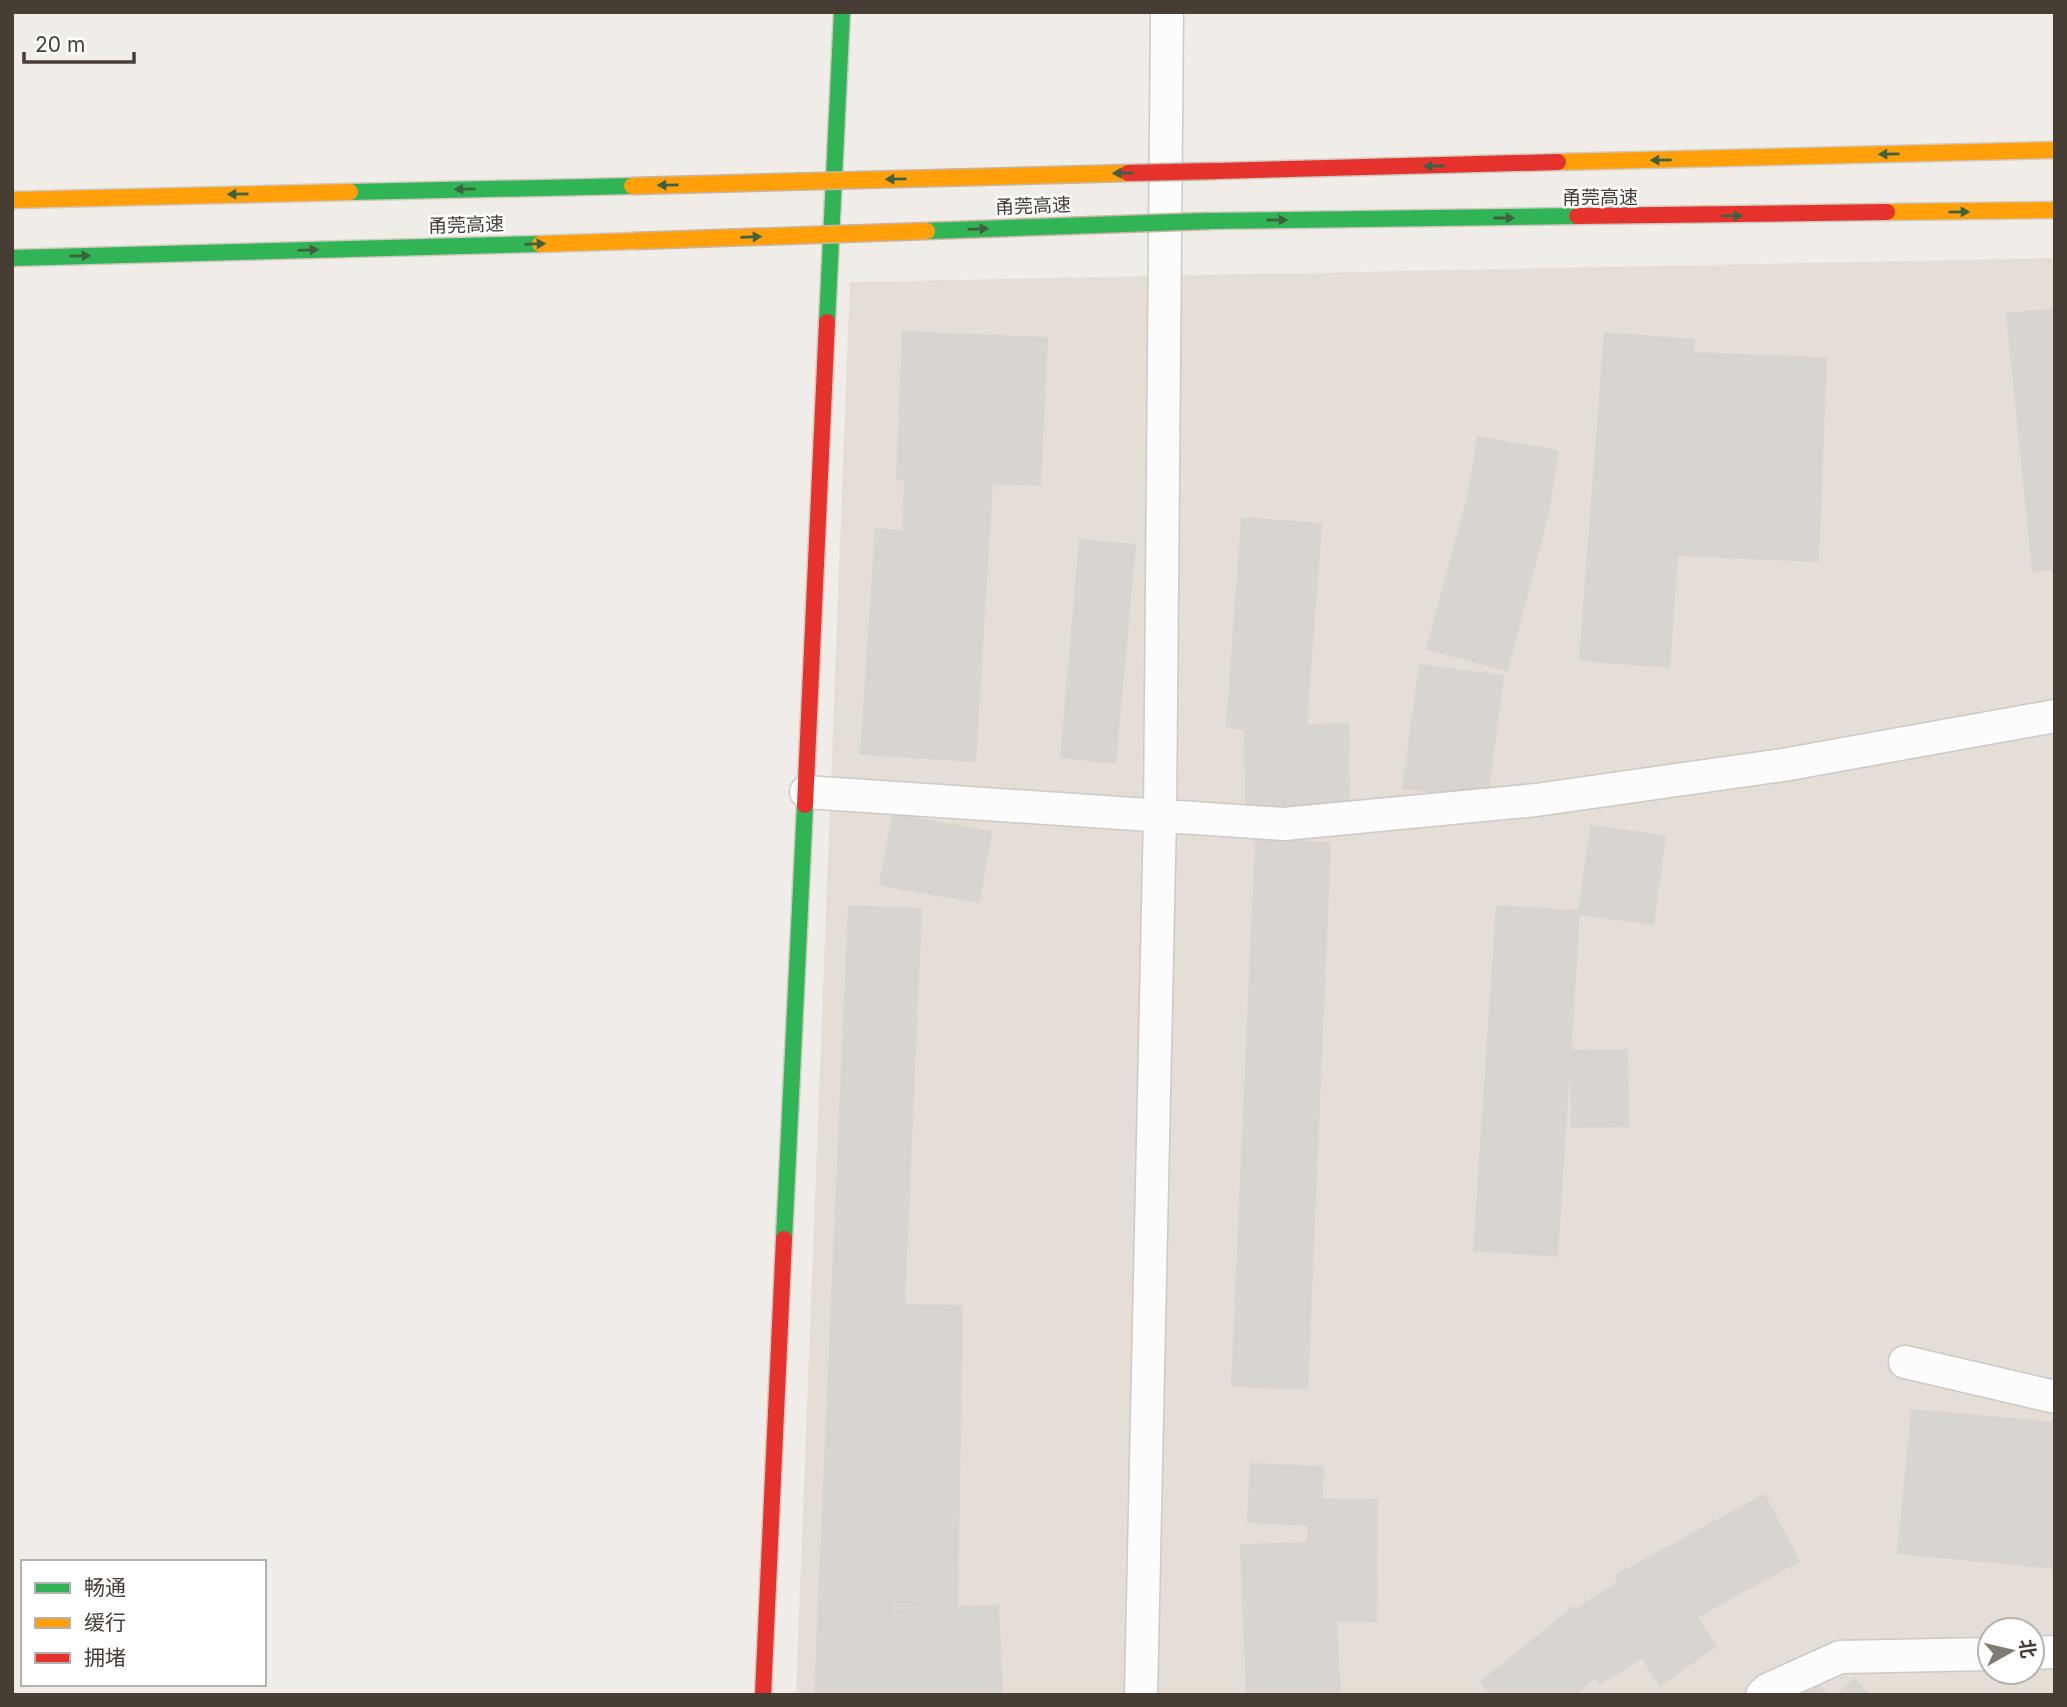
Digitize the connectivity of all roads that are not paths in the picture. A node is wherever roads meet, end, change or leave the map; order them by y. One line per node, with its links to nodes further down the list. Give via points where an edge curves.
1 (842, 12): 8 (main road)
2 (1167, 12): 9 (street)
3 (2055, 150): 4 (main road, 甬莞高速, one-way to 4, bridge)
4 (12, 200)
5 (2055, 211): 6 (main road, 甬莞高速, one-way to 5, bridge, via 1209,221)
6 (12, 258)
7 (2055, 716): 9 (street, via 1783,765 1536,800 1284,824)
8 (806, 792): 9 (street); 13 (main road)
9 (1160, 816): 14 (street)
10 (1905, 1362): 11 (street)
11 (2055, 1397)
12 (1976, 1654): 15 (street, via 1840,1657)
13 (763, 1695)
14 (1141, 1695)
15 (1762, 1695)

